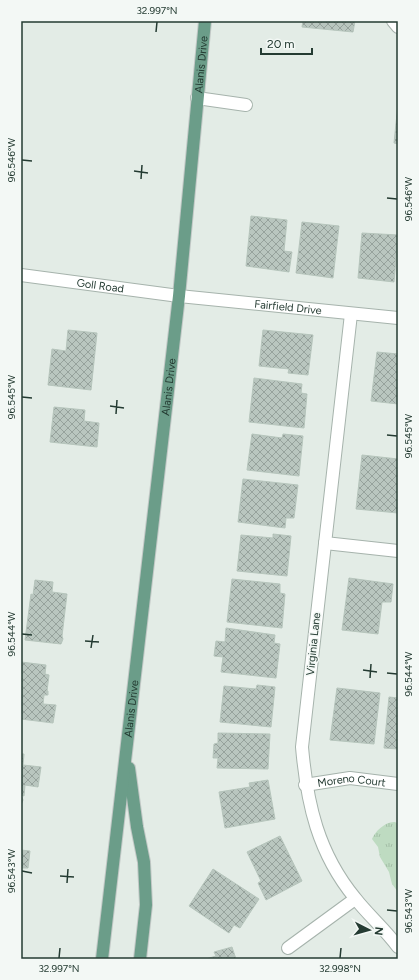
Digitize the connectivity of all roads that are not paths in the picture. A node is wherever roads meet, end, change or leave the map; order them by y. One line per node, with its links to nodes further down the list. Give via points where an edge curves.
1 (205, 21): 4 (main road, Alanis Drive)
2 (393, 21): 3 (street)
3 (398, 27)
4 (197, 98): 5 (street); 7 (main road, Alanis Drive)
5 (246, 105)
6 (21, 275): 7 (street, Goll Road)
7 (179, 296): 8 (street, Fairfield Drive); 12 (main road, Alanis Drive)
8 (351, 314): 9 (street, Fairfield Drive); 10 (street, Virginia Lane)
9 (398, 318)
10 (325, 543): 11 (street); 14 (street, Virginia Lane, via 302,747)
11 (398, 551)
12 (126, 751): 18 (main road, Alanis Drive); 19 (main road, Alanis Drive, via 144,862 146,905)
13 (398, 784): 14 (street, Moreno Court, via 350,778)
14 (305, 785): 15 (street, Virginia Lane, via 315,828 334,869)
15 (355, 899): 16 (street, Virginia Lane); 17 (street)
16 (398, 946)
17 (288, 948)
18 (102, 959)
19 (140, 959)

